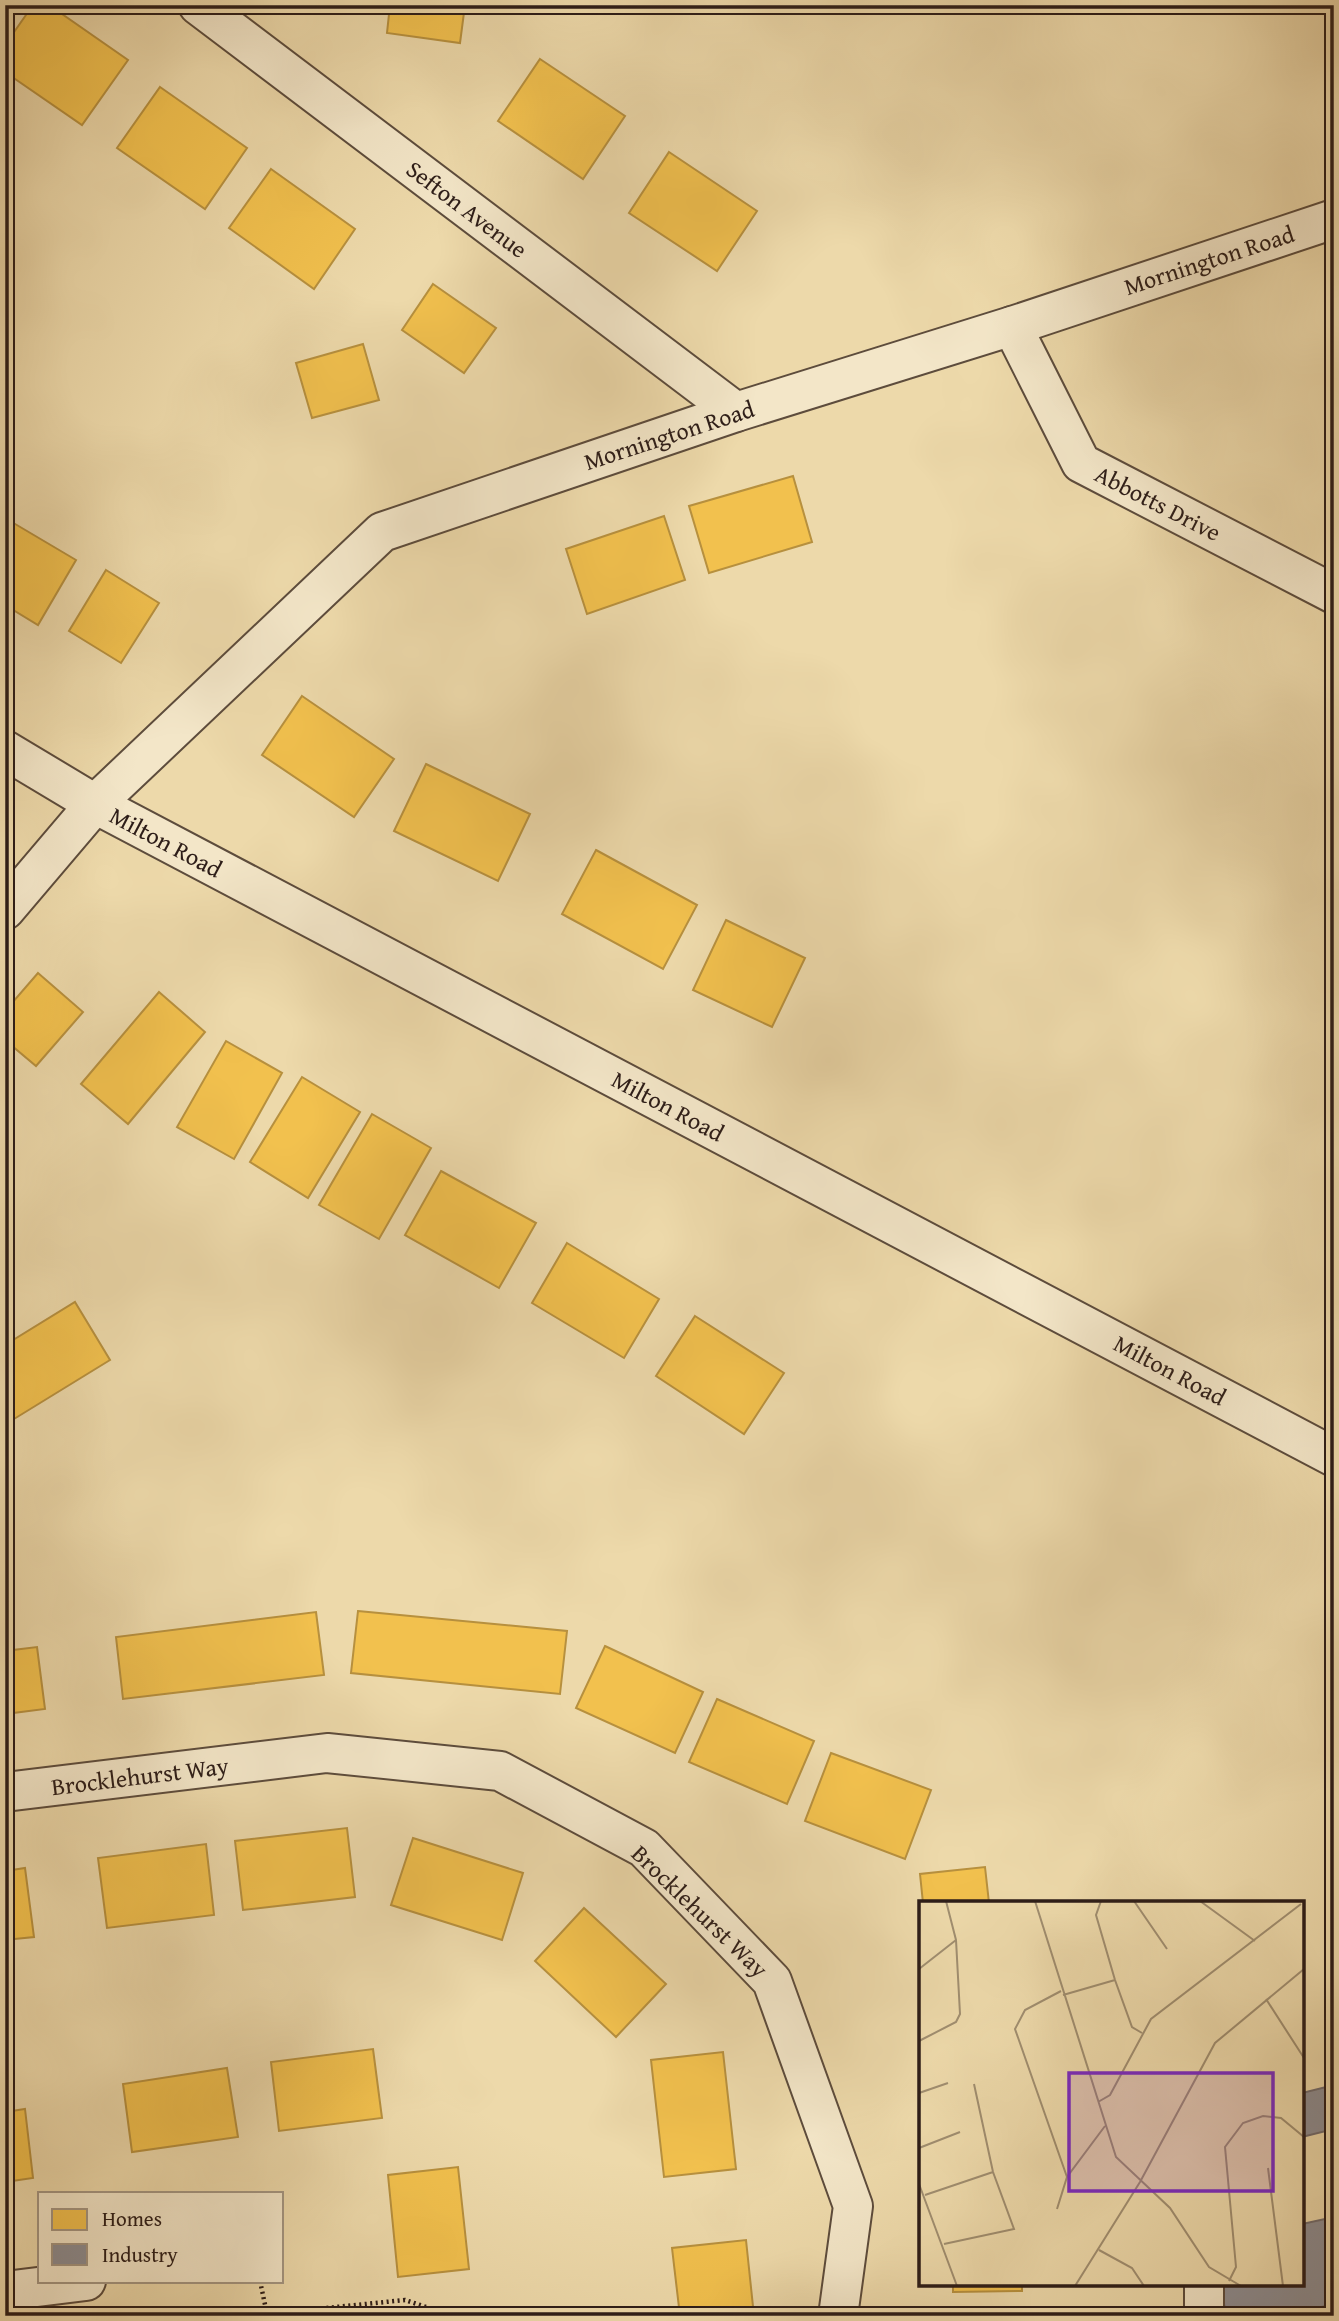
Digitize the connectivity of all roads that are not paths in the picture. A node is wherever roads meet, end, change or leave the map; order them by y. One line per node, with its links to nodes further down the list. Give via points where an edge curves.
1 (198, 5): 4 (street, Sefton Avenue)
2 (1334, 219): 3 (street, Mornington Road)
3 (1012, 326): 4 (street, Mornington Road); 5 (street, Abbotts Drive, via 1081,463)
4 (736, 412): 7 (street, Mornington Road, via 382,531)
5 (1334, 594)
6 (5, 750): 7 (street, Milton Road)
7 (95, 804): 8 (street, Mornington Road); 9 (street, Milton Road)
8 (5, 910)
9 (1334, 1457)
10 (5, 1793): 14 (street, Brocklehurst Way, via 327,1753 500,1771 644,1849 772,1981 853,2206)
11 (78, 2282): 13 (street)
12 (1203, 2286): 15 (street)
13 (5, 2291)
14 (838, 2316)
15 (1203, 2316)

